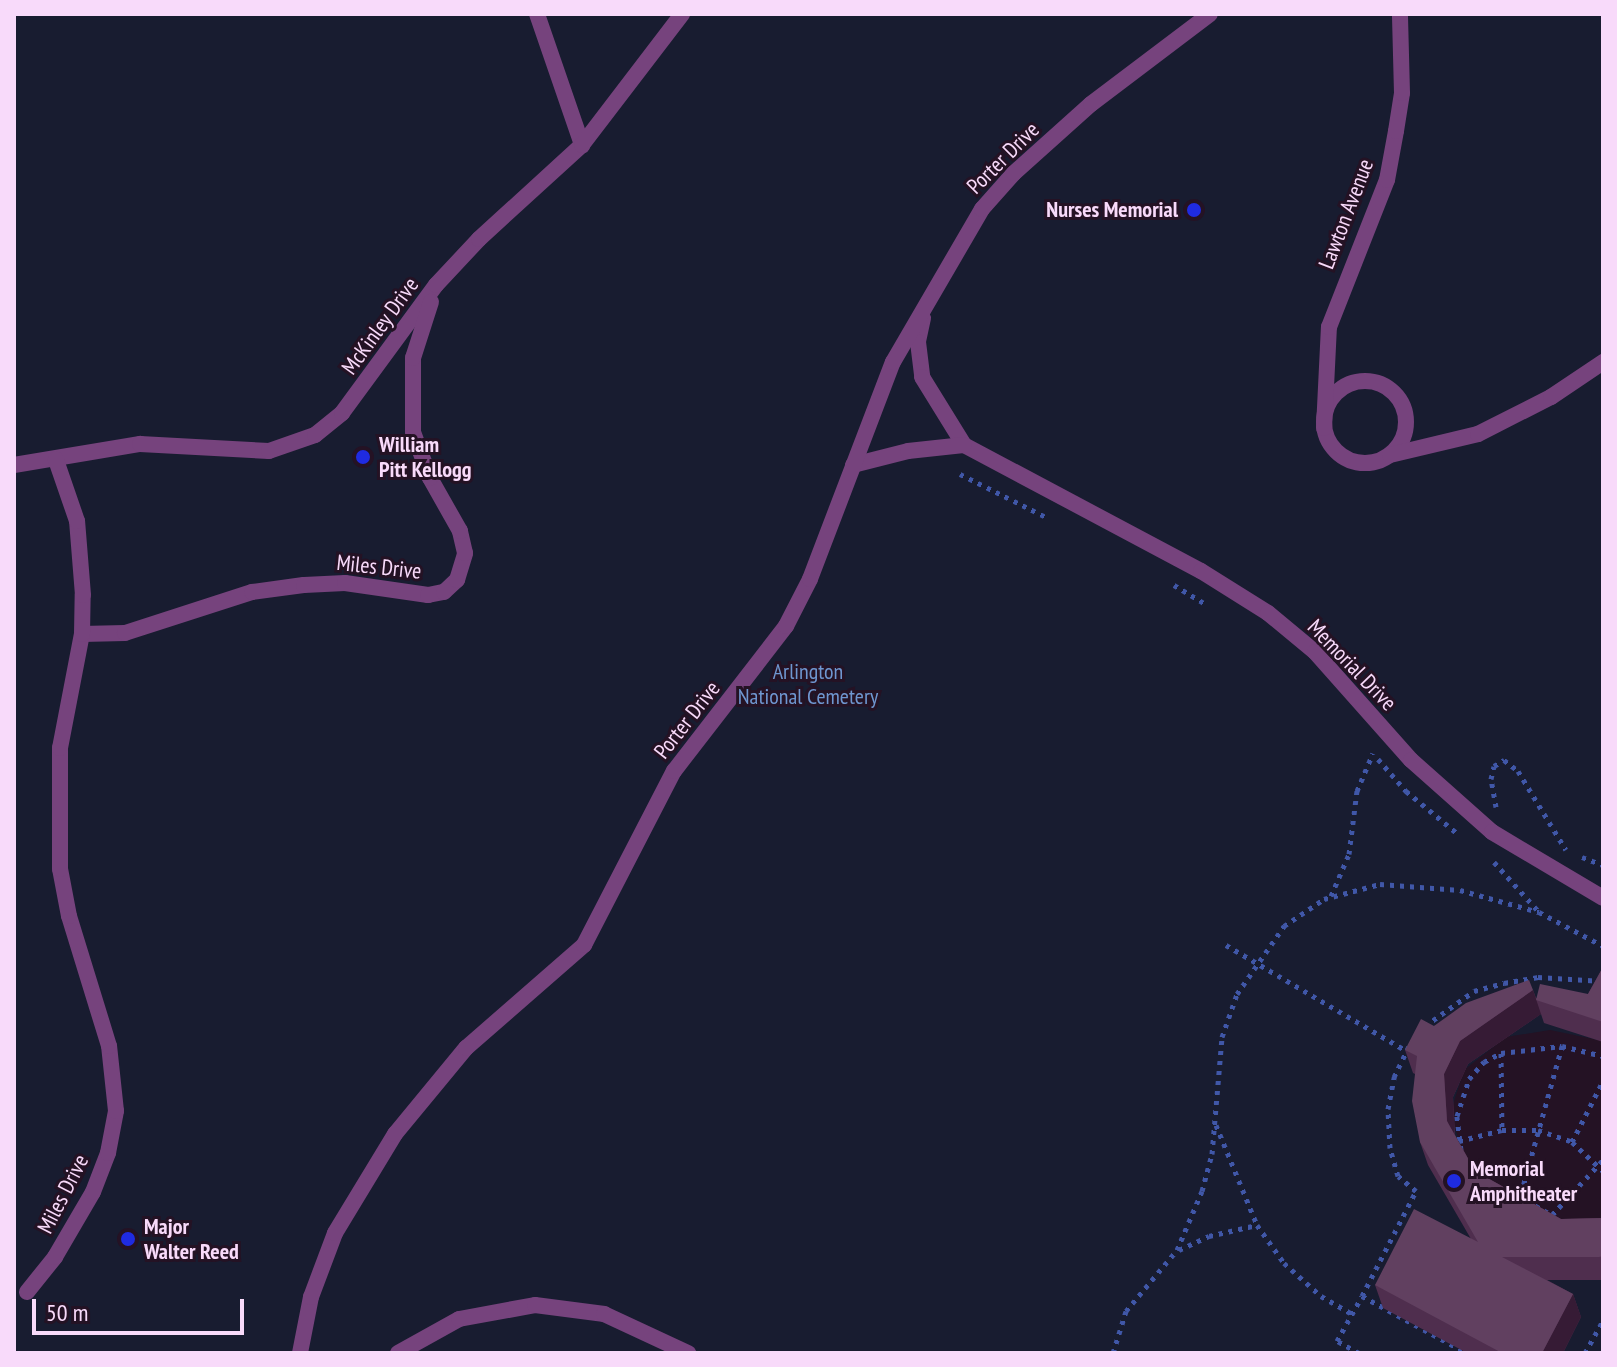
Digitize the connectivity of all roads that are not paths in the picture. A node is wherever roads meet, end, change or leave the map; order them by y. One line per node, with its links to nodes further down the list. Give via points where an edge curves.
1 (537, 14): 5 (lane)
2 (682, 14): 5 (lane, McKinley Drive)
3 (1210, 14): 7 (lane, Porter Drive, via 1091,104 1014,173 982,209)
4 (1400, 14): 9 (lane, Lawton Avenue, via 1402,93 1396,131 1387,180 1331,317 1322,391)
5 (582, 145): 6 (lane, McKinley Drive, via 505,213)
6 (436, 285): 12 (lane, McKinley Drive, via 342,413 304,440 269,451 140,444); 15 (lane, Miles Drive, via 413,358 411,399 419,455 460,531 465,553 457,580 444,592 428,595 345,583 252,592 125,633)
7 (925, 305): 10 (lane, via 918,342 922,377); 14 (lane, Porter Drive, via 893,362)
8 (1603, 362): 11 (lane, via 1551,397 1478,434)
9 (1324, 428): 11 (lane, via 1328,442 1349,461 1377,462); 11 (lane, via 1329,401 1337,390 1360,380 1379,382 1399,398 1406,416 1403,439)
10 (964, 445): 14 (lane, via 908,451); 16 (lane, Memorial Drive, via 1201,571 1268,613 1315,652 1411,760 1492,832)
11 (1390, 455)
12 (56, 460): 13 (lane, McKinley Drive); 15 (lane, Miles Drive, via 77,521)
13 (14, 465)
14 (853, 465): 18 (lane, Porter Drive, via 793,614 674,771 592,933 565,964 452,1062 357,1192 311,1297)
15 (82, 634): 17 (lane, Miles Drive, via 60,748 60,869 109,1046 116,1111 93,1192 55,1257)
16 (1603, 898)
17 (27, 1292)
18 (300, 1353)
19 (398, 1353): 20 (lane, via 459,1319 535,1305 604,1314)
20 (688, 1353)

